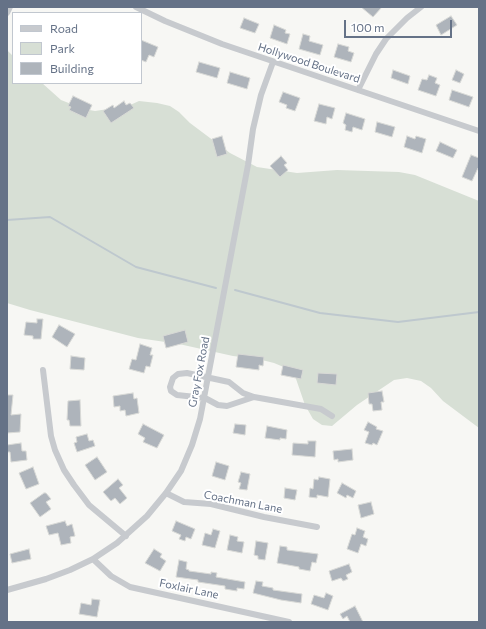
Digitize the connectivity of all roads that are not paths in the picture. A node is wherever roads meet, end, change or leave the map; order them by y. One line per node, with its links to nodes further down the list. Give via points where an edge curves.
1 (10, 7): 4 (street)
2 (136, 7): 5 (street, Hollywood Boulevard, via 195,33)
3 (421, 7): 6 (street, via 386,39)
4 (7, 14)
5 (273, 62): 6 (street, Hollywood Boulevard); 9 (street, Gray Fox Road, via 261,95 253,129)
6 (358, 90): 7 (street, Hollywood Boulevard)
7 (479, 131)
8 (43, 370): 15 (street, via 51,436 64,470 89,506)
9 (209, 377): 10 (street, via 229,382 243,393); 11 (street, Gray Fox Road); 11 (street, via 188,372 178,374 171,382 172,391 177,395)
10 (254, 397): 11 (street, via 227,406 218,405); 12 (street, via 321,409)
11 (205, 398): 13 (street, Gray Fox Road, via 192,445 181,471)
12 (332, 416)
13 (166, 493): 14 (street, Coachman Lane, via 184,502 211,504); 15 (street, Gray Fox Road)
14 (317, 527)
15 (126, 536): 16 (street, Gray Fox Road)
16 (93, 558): 17 (street, Gray Fox Road, via 46,579); 18 (street, Foxlair Lane, via 110,576 130,587)
17 (7, 590)
18 (290, 622)

